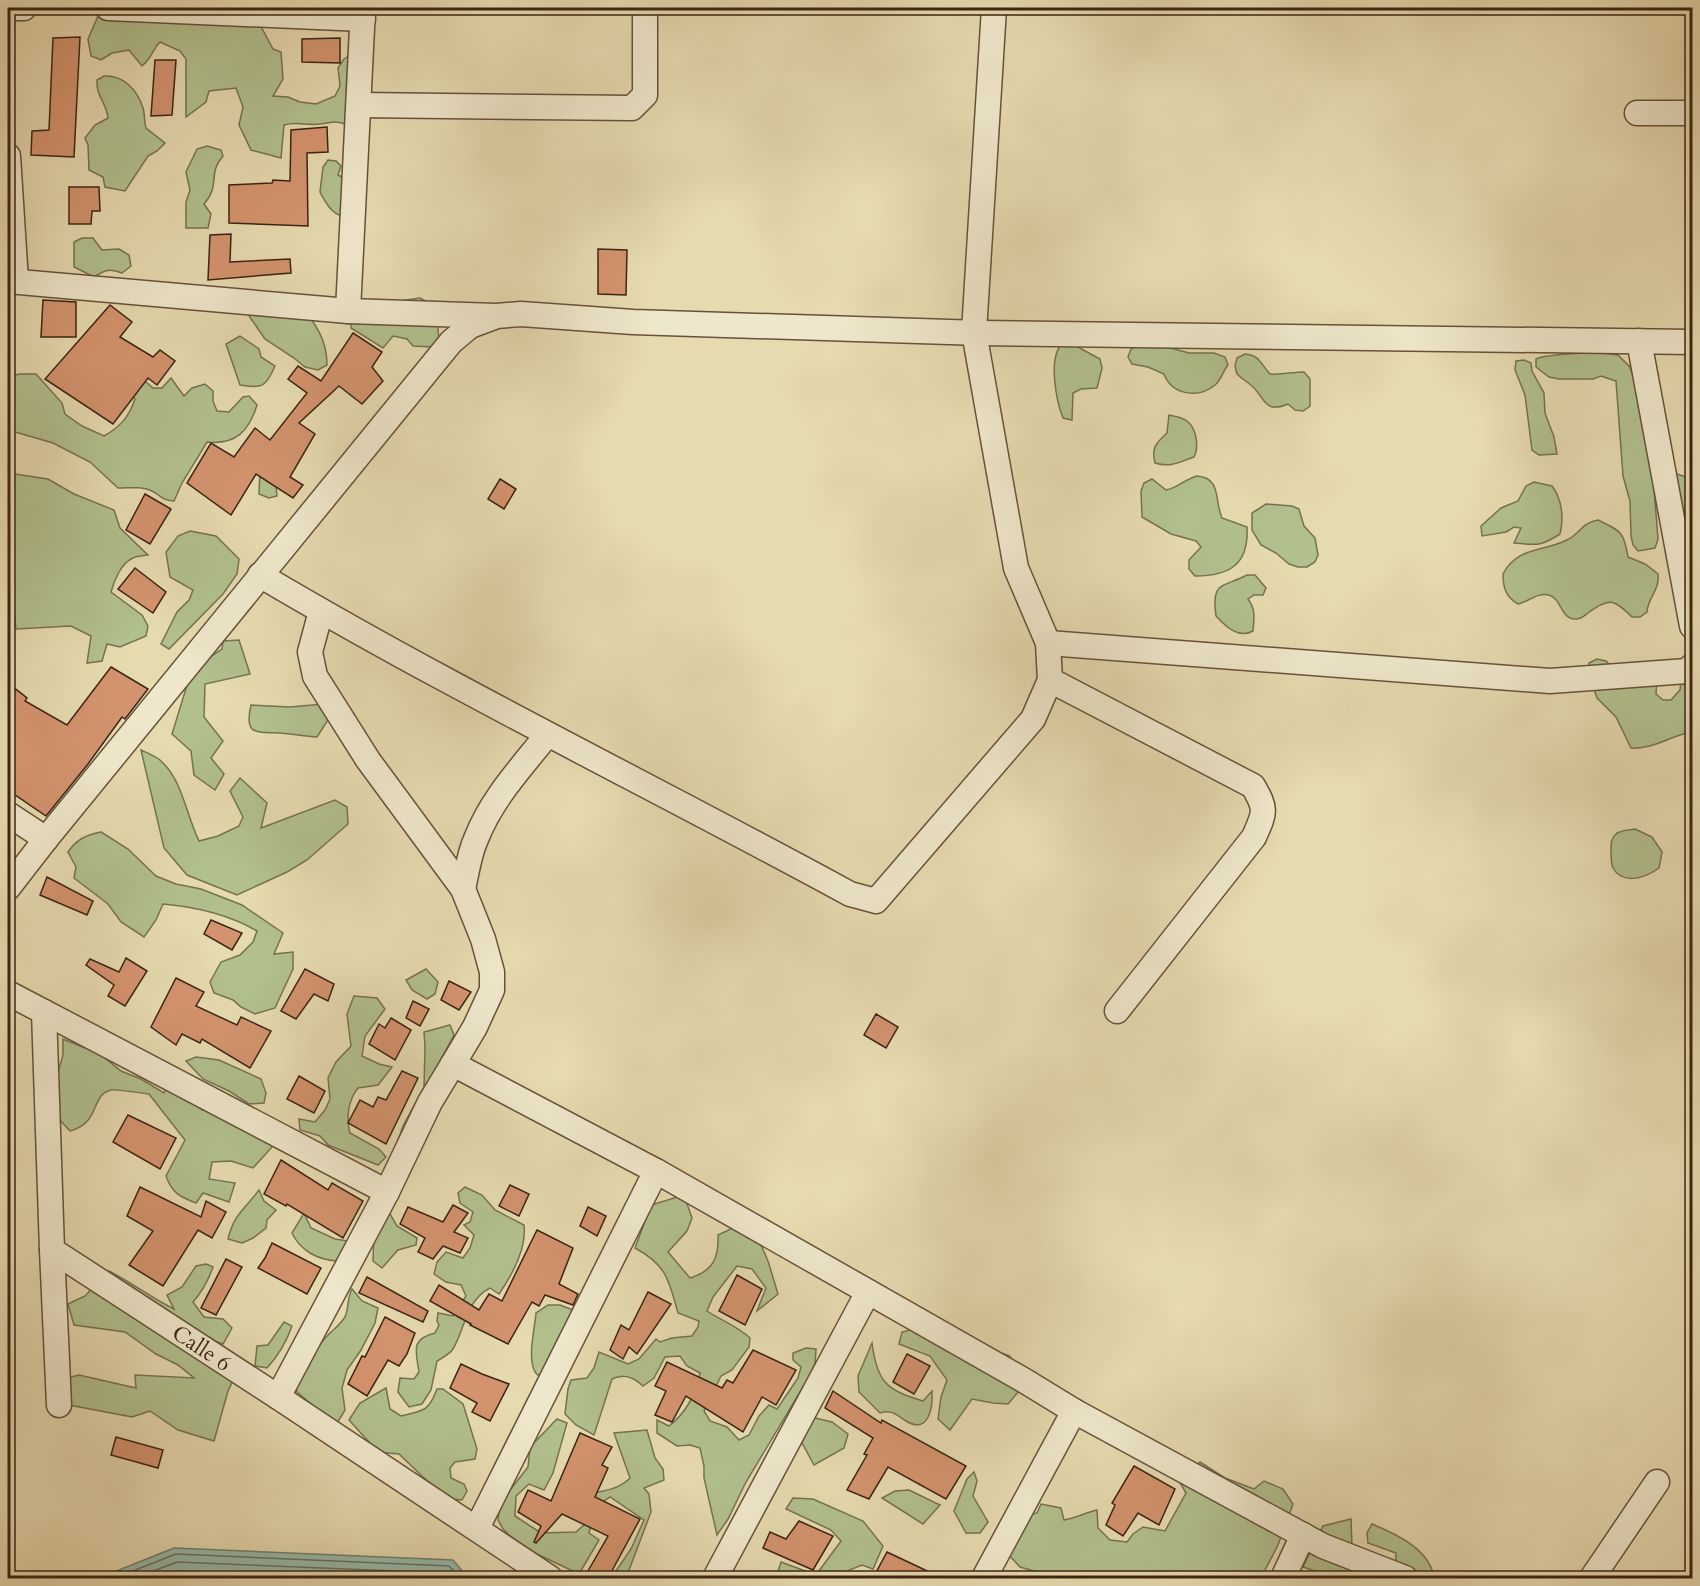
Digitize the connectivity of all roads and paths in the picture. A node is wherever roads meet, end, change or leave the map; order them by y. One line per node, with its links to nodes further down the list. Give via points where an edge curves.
1 (8, 8): 2 (street)
2 (24, 8)
3 (108, 8): 6 (street)
4 (645, 8): 7 (street, via 645,95 632,108)
5 (994, 8): 14 (street)
6 (363, 13): 7 (street)
7 (359, 105): 12 (street)
8 (1637, 113): 9 (street)
9 (1692, 113)
10 (8, 156): 11 (street)
11 (12, 281): 12 (street)
12 (348, 310): 13 (street)
13 (496, 316): 14 (street); 17 (street, via 470,326 451,342)
14 (974, 332): 15 (street); 20 (street, via 1016,568)
15 (1639, 341): 16 (street); 19 (street)
16 (1692, 342)
17 (260, 575): 18 (street); 25 (street)
18 (321, 611): 23 (street); 27 (street, via 310,652 315,676 368,760)
19 (1692, 626)
20 (1048, 643): 21 (street, via 1550,681 1687,670); 22 (street)
21 (1692, 666)
22 (1050, 680): 23 (street, via 1033,719 876,902 850,894); 29 (street, via 1253,786 1263,803 1263,816 1254,837)
23 (547, 735): 27 (street, via 506,783 489,812 475,840)
24 (8, 814): 25 (street)
25 (46, 838): 26 (street)
26 (8, 888)
27 (463, 889): 31 (street, via 483,939 492,972 492,990)
28 (8, 993): 30 (street)
29 (1117, 1011)
30 (44, 1012): 33 (street); 34 (street)
31 (453, 1064): 32 (street); 33 (street, via 430,1102)
32 (656, 1171): 35 (street); 40 (street)
33 (387, 1192): 36 (street)
34 (52, 1250): 36 (street, Calle 6); 37 (street)
35 (868, 1292): 38 (street); 43 (street)
36 (278, 1397): 40 (street, Calle 6)
37 (58, 1405)
38 (1074, 1411): 41 (street); 44 (street)
39 (1657, 1482): 47 (street)
40 (477, 1528): 42 (street, Calle 6)
41 (1303, 1535): 45 (street); 46 (street)
42 (550, 1578)
43 (715, 1578)
44 (984, 1578)
45 (1283, 1578)
46 (1405, 1578)
47 (1592, 1578)

